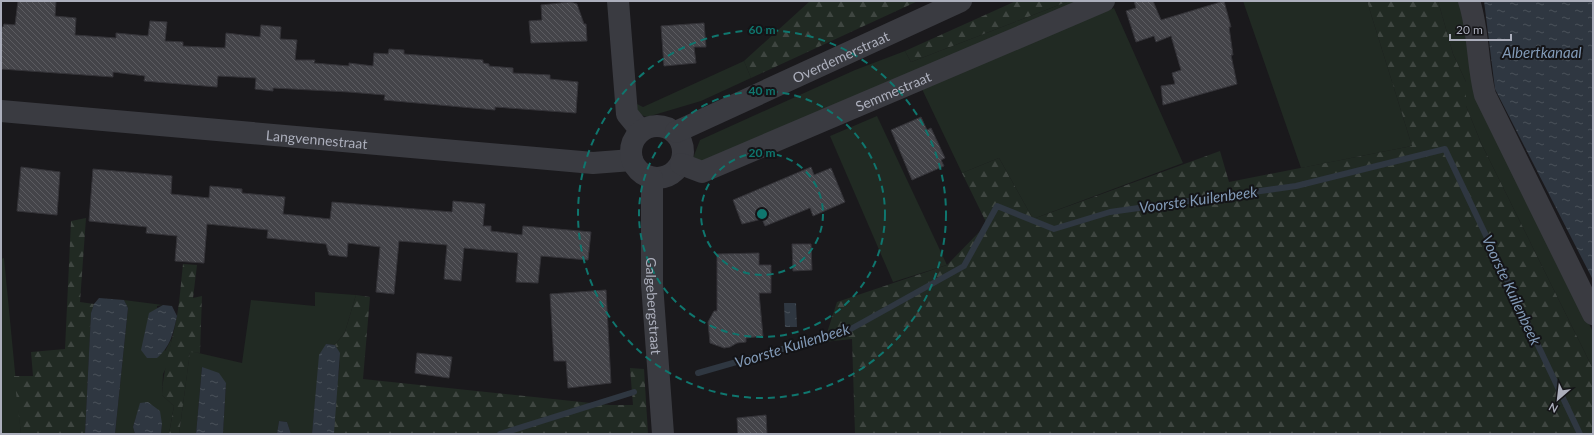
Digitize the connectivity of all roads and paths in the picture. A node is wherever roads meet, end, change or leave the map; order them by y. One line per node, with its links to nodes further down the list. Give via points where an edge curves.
1 (618, 1): 6 (street, via 627,114)
2 (961, 1): 7 (street, Overdemerstraat)
3 (1104, 1): 9 (street, Semmestraat, via 702,172)
4 (1469, 1): 11 (street, via 1485,95)
5 (1, 111): 8 (street, Langvennestraat, via 594,163)
6 (641, 131): 7 (street, via 649,126 659,125); 8 (street, via 634,139)
7 (676, 132): 9 (street, via 684,147)
8 (632, 160): 10 (street, via 637,168)
9 (681, 164): 10 (street, via 664,178)
10 (652, 178): 12 (street, Galgebergstraat, via 652,284)
11 (1593, 314)
12 (663, 434)

